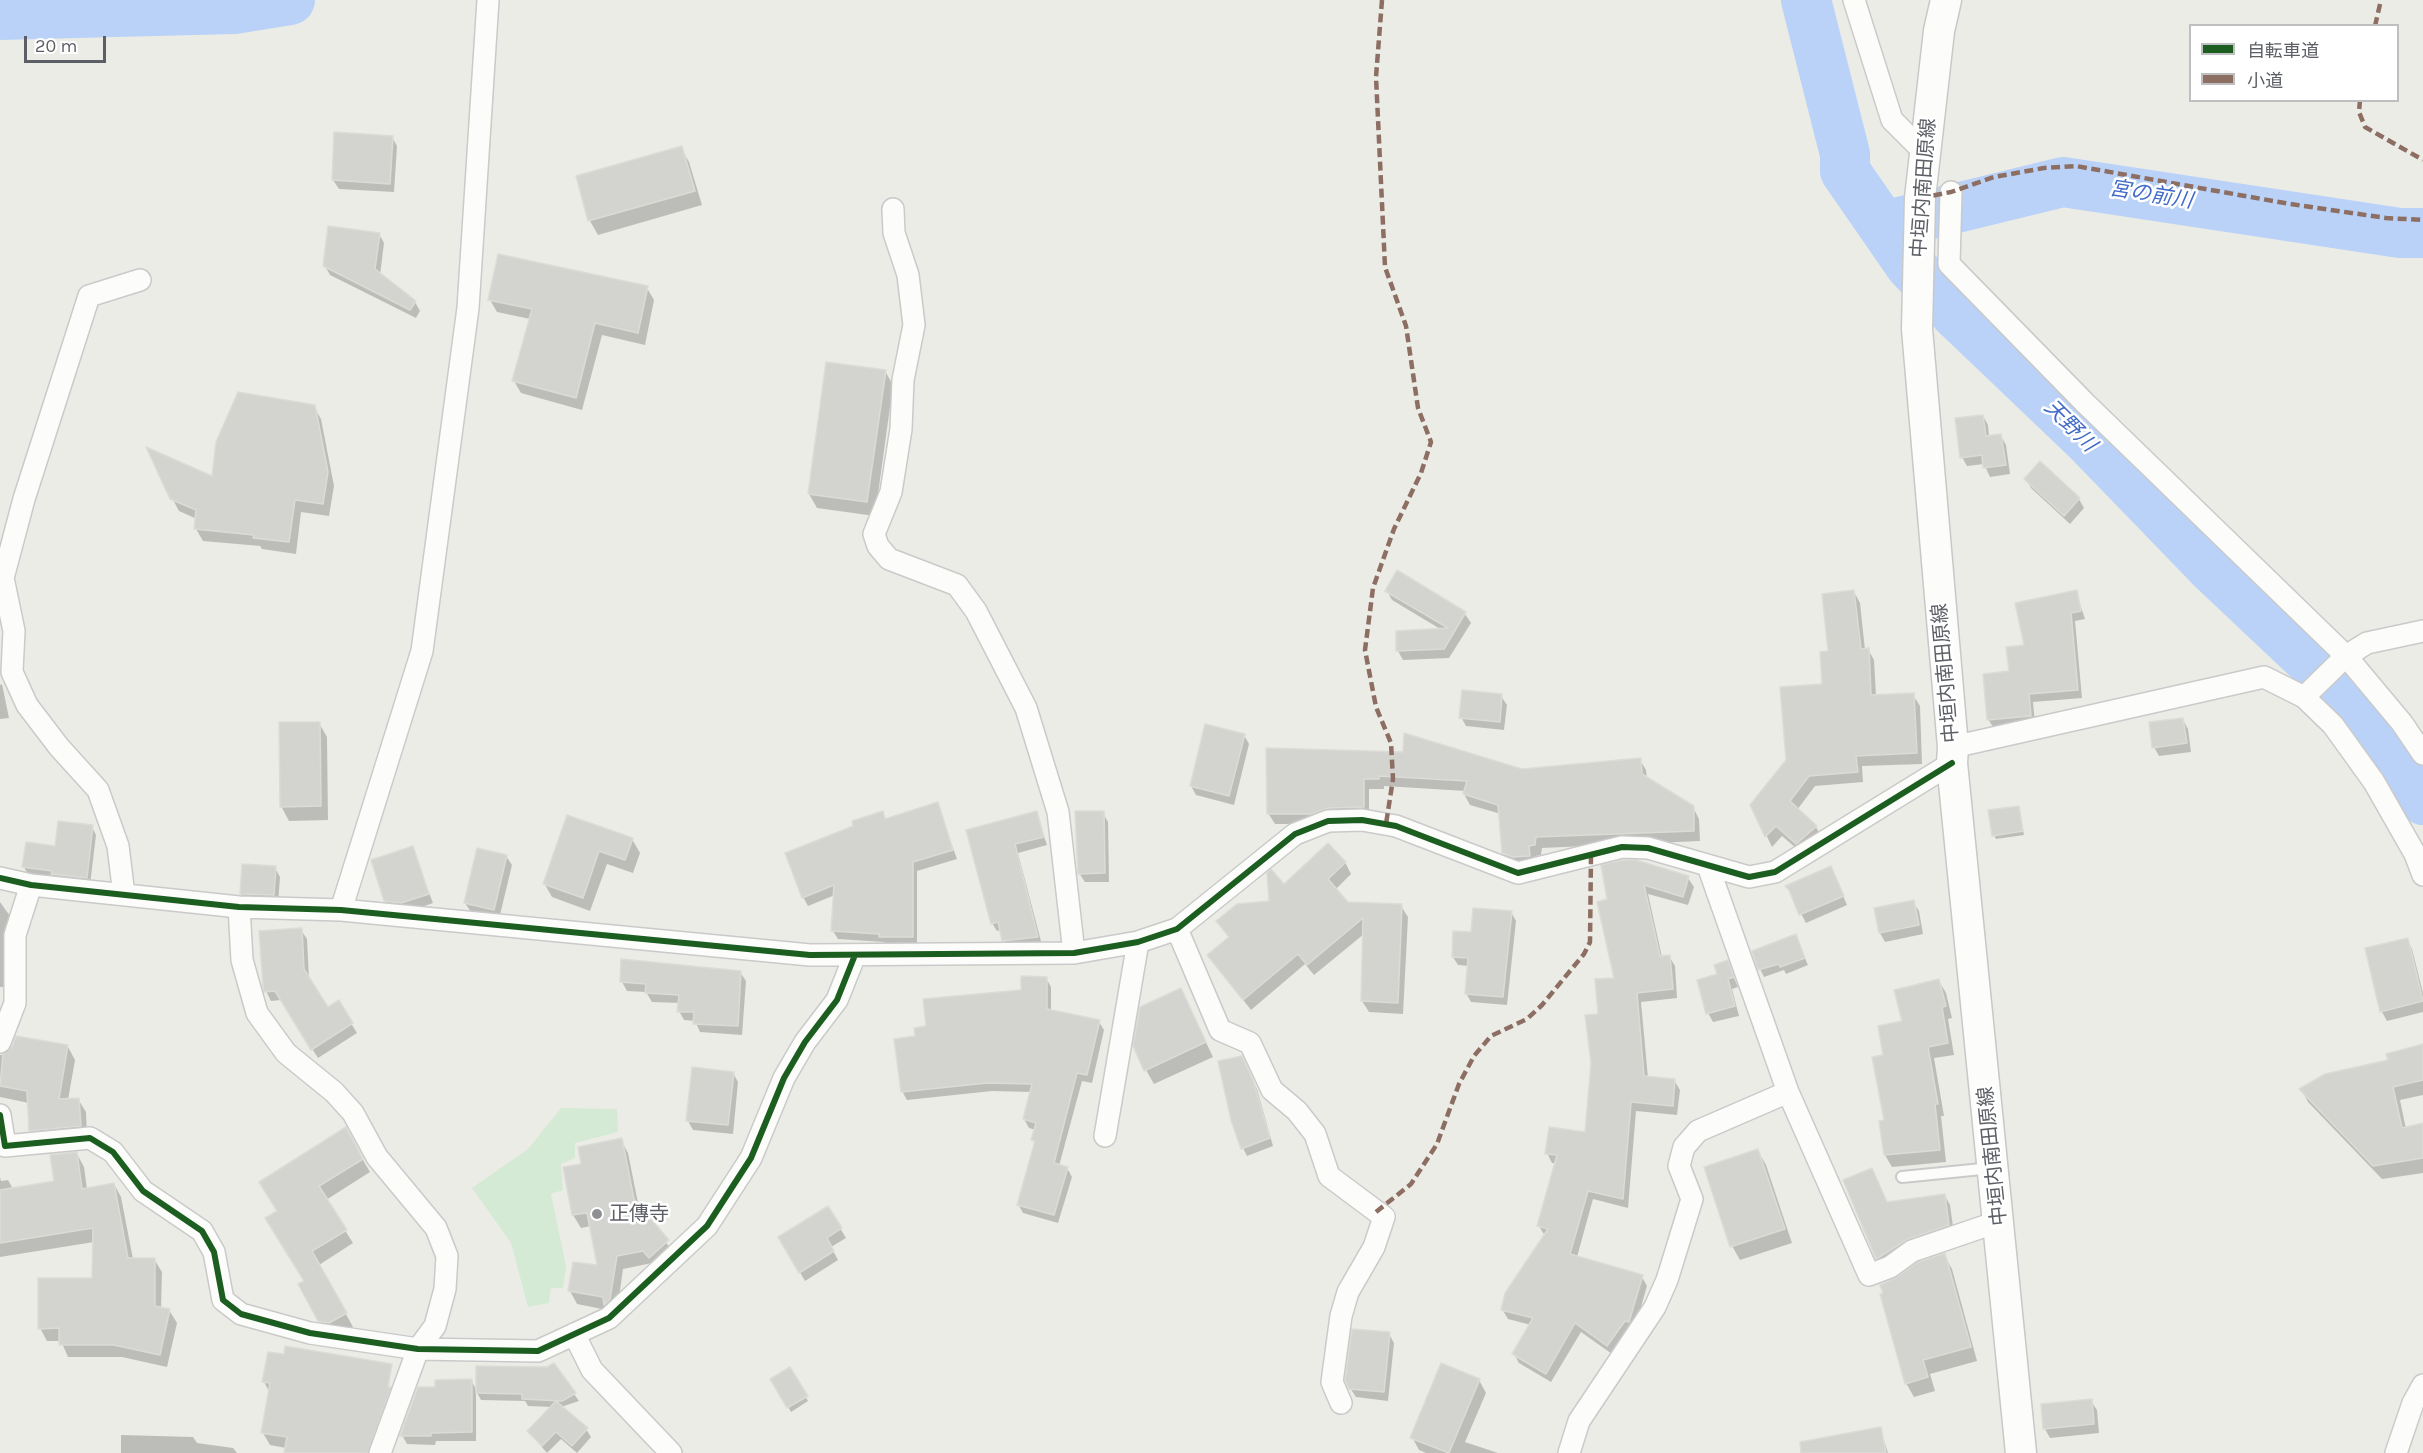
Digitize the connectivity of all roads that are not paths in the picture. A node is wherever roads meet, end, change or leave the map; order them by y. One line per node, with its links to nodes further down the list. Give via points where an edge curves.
1 (488, 0): 19 (street, via 468,308 422,651)
2 (1854, 0): 4 (street, via 1892,120)
3 (1946, 0): 4 (main road, 中垣内南田原線)
4 (1924, 152): 12 (main road, 中垣内南田原線, via 1917,329)
5 (1951, 192): 9 (street, via 1949,264 2084,402)
6 (893, 209): 22 (street, via 894,233 908,275 914,325 903,380 901,429 891,492 874,534 889,558 957,585 976,611 1026,708 1058,812)
7 (140, 280): 17 (street, via 89,296 3,578 14,631 12,672 27,705 98,790 118,846)
8 (2423, 631): 9 (street, via 2367,643)
9 (2346, 656): 10 (street); 11 (street)
10 (2304, 697): 12 (street, via 2264,677); 14 (street, via 2333,725 2374,782)
11 (2423, 754)
12 (1953, 755): 13 (street, via 1775,872 1749,878); 28 (main road, 中垣内南田原線)
13 (1708, 866): 20 (street, via 1648,848 1622,847 1518,873 1396,826 1362,820 1328,821 1295,834); 25 (street)
14 (2423, 874)
15 (0, 879): 16 (street)
16 (31, 885): 17 (street); 24 (street, via 15,935 15,1003)
17 (124, 895): 18 (street)
18 (238, 907): 19 (street); 32 (street, via 242,960 257,1013 286,1053 353,1113 377,1157 436,1228 447,1256 445,1290 435,1326)
19 (342, 910): 23 (street, via 810,955)
20 (1177, 929): 21 (street); 34 (street, via 1220,1030 1250,1043 1272,1090 1297,1111 1315,1134 1329,1176 1384,1217 1374,1246 1348,1292 1341,1316 1332,1382)
21 (1138, 942): 22 (street); 27 (street)
22 (1074, 953): 23 (street)
23 (855, 955): 31 (street, via 837,1000 784,1078 752,1158 707,1226 609,1318)
24 (0, 1042)
25 (1788, 1092): 30 (street, via 1869,1275 1890,1267 1912,1251); 37 (street, via 1698,1131 1684,1147 1679,1166 1692,1199 1667,1280 1655,1307 1580,1421)
26 (0, 1115): 32 (street, via 5,1146 90,1138 112,1152 143,1191 202,1231 214,1252 223,1300 241,1314 310,1333)
27 (1106, 1136)
28 (1994, 1168): 29 (lane); 30 (main road, 中垣内南田原線)
29 (1902, 1176)
30 (2000, 1221): 38 (main road, 中垣内南田原線)
31 (574, 1334): 32 (street, via 538,1351); 36 (street, via 592,1370)
32 (418, 1349): 35 (street)
33 (2423, 1385): 39 (street)
34 (1341, 1403)
35 (380, 1453)
36 (671, 1453)
37 (1569, 1453)
38 (2021, 1453)
39 (2396, 1453)

